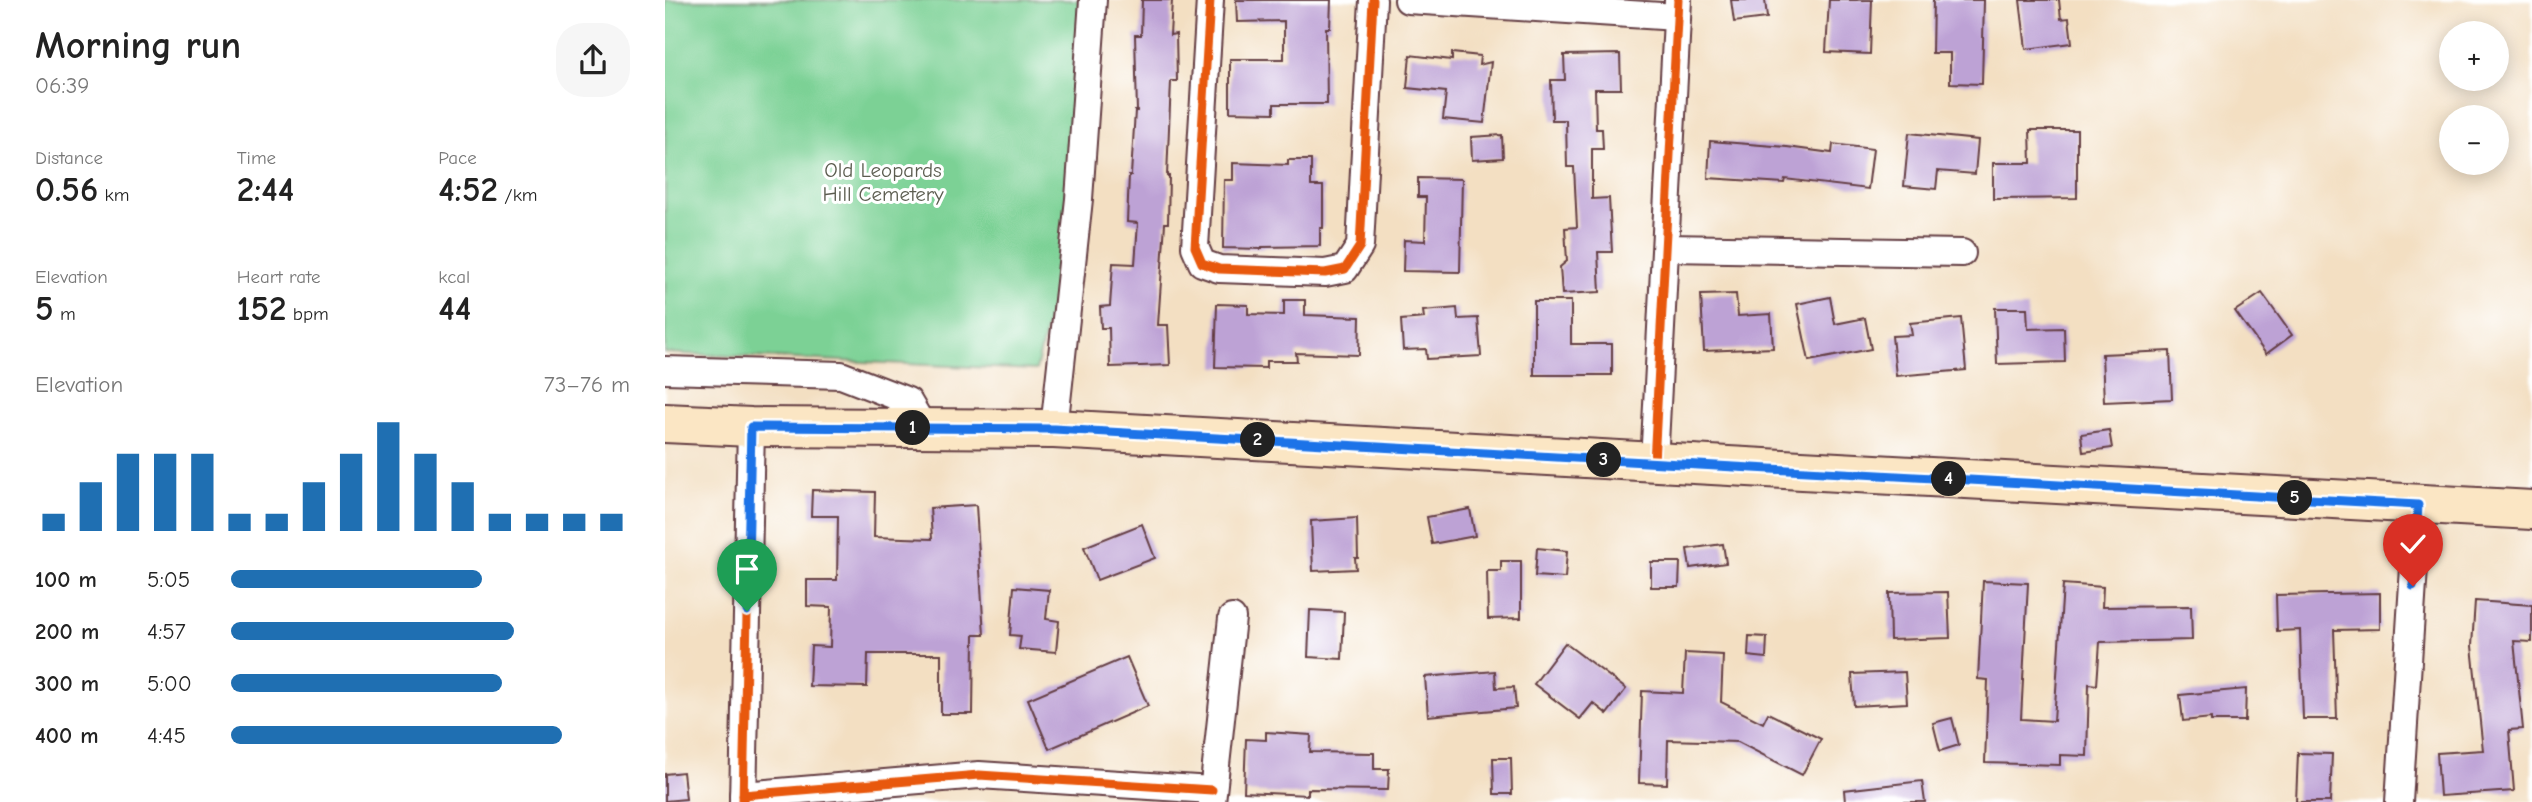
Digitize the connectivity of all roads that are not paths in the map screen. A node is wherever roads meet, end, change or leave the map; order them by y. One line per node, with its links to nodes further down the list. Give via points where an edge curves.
1 (1093, 0): 12 (street, via 1079,199)
2 (1210, 0): 3 (street, via 1195,247 1202,263 1219,270 1325,273 1345,269 1360,246)
3 (1373, 0)
4 (1408, 0): 5 (street)
5 (1678, 9): 6 (street)
6 (1667, 248): 7 (street); 13 (street)
7 (1962, 253)
8 (665, 370): 11 (street, via 841,375 908,401)
9 (665, 423): 10 (main road)
10 (751, 427): 11 (main road); 18 (street)
11 (924, 428): 12 (main road)
12 (1054, 429): 13 (main road)
13 (1654, 463): 14 (main road)
14 (2418, 505): 15 (main road); 19 (street)
15 (2532, 510)
16 (1233, 618): 17 (street)
17 (1212, 796): 18 (street, via 979,775)
18 (743, 799)
19 (2399, 802)

